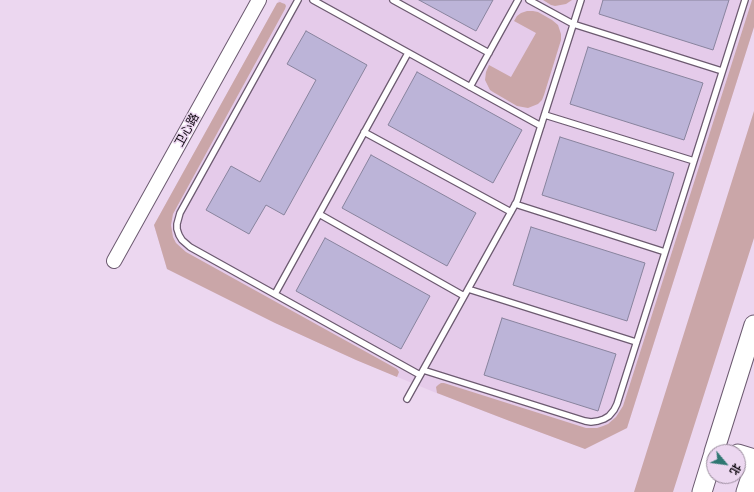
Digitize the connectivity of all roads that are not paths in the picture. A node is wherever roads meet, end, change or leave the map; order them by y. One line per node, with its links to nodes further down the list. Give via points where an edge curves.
1 (259, 0): 22 (street, 卫心路)
2 (298, 0): 24 (lane, via 180,213 177,224 179,235 186,244)
3 (313, 0): 10 (lane)
4 (393, 0): 11 (lane)
5 (518, 0): 11 (lane)
6 (530, 0): 9 (lane)
7 (581, 0): 9 (lane)
8 (745, 0): 12 (lane)
9 (573, 24): 12 (lane); 14 (lane)
10 (408, 53): 13 (lane); 16 (lane)
11 (489, 53): 13 (lane)
12 (722, 71): 17 (lane)
13 (470, 87): 15 (lane)
14 (545, 114): 15 (lane); 17 (lane)
15 (541, 126): 18 (lane)
16 (364, 132): 19 (lane); 20 (lane)
17 (694, 161): 21 (lane)
18 (515, 204): 19 (lane); 21 (lane)
19 (511, 212): 23 (lane)
20 (319, 214): 24 (lane); 25 (lane)
21 (665, 252): 27 (lane)
22 (114, 261)
23 (468, 289): 25 (lane); 27 (lane)
24 (275, 294): 28 (lane)
25 (464, 296): 28 (lane)
26 (754, 325): 30 (highway)
27 (636, 342): 28 (lane, via 614,410 604,419 591,422)
28 (422, 372): 29 (lane)
29 (407, 399)
30 (720, 444)
31 (754, 468): 34 (highway)
32 (706, 482): 33 (highway)
33 (702, 492)
34 (746, 492)

